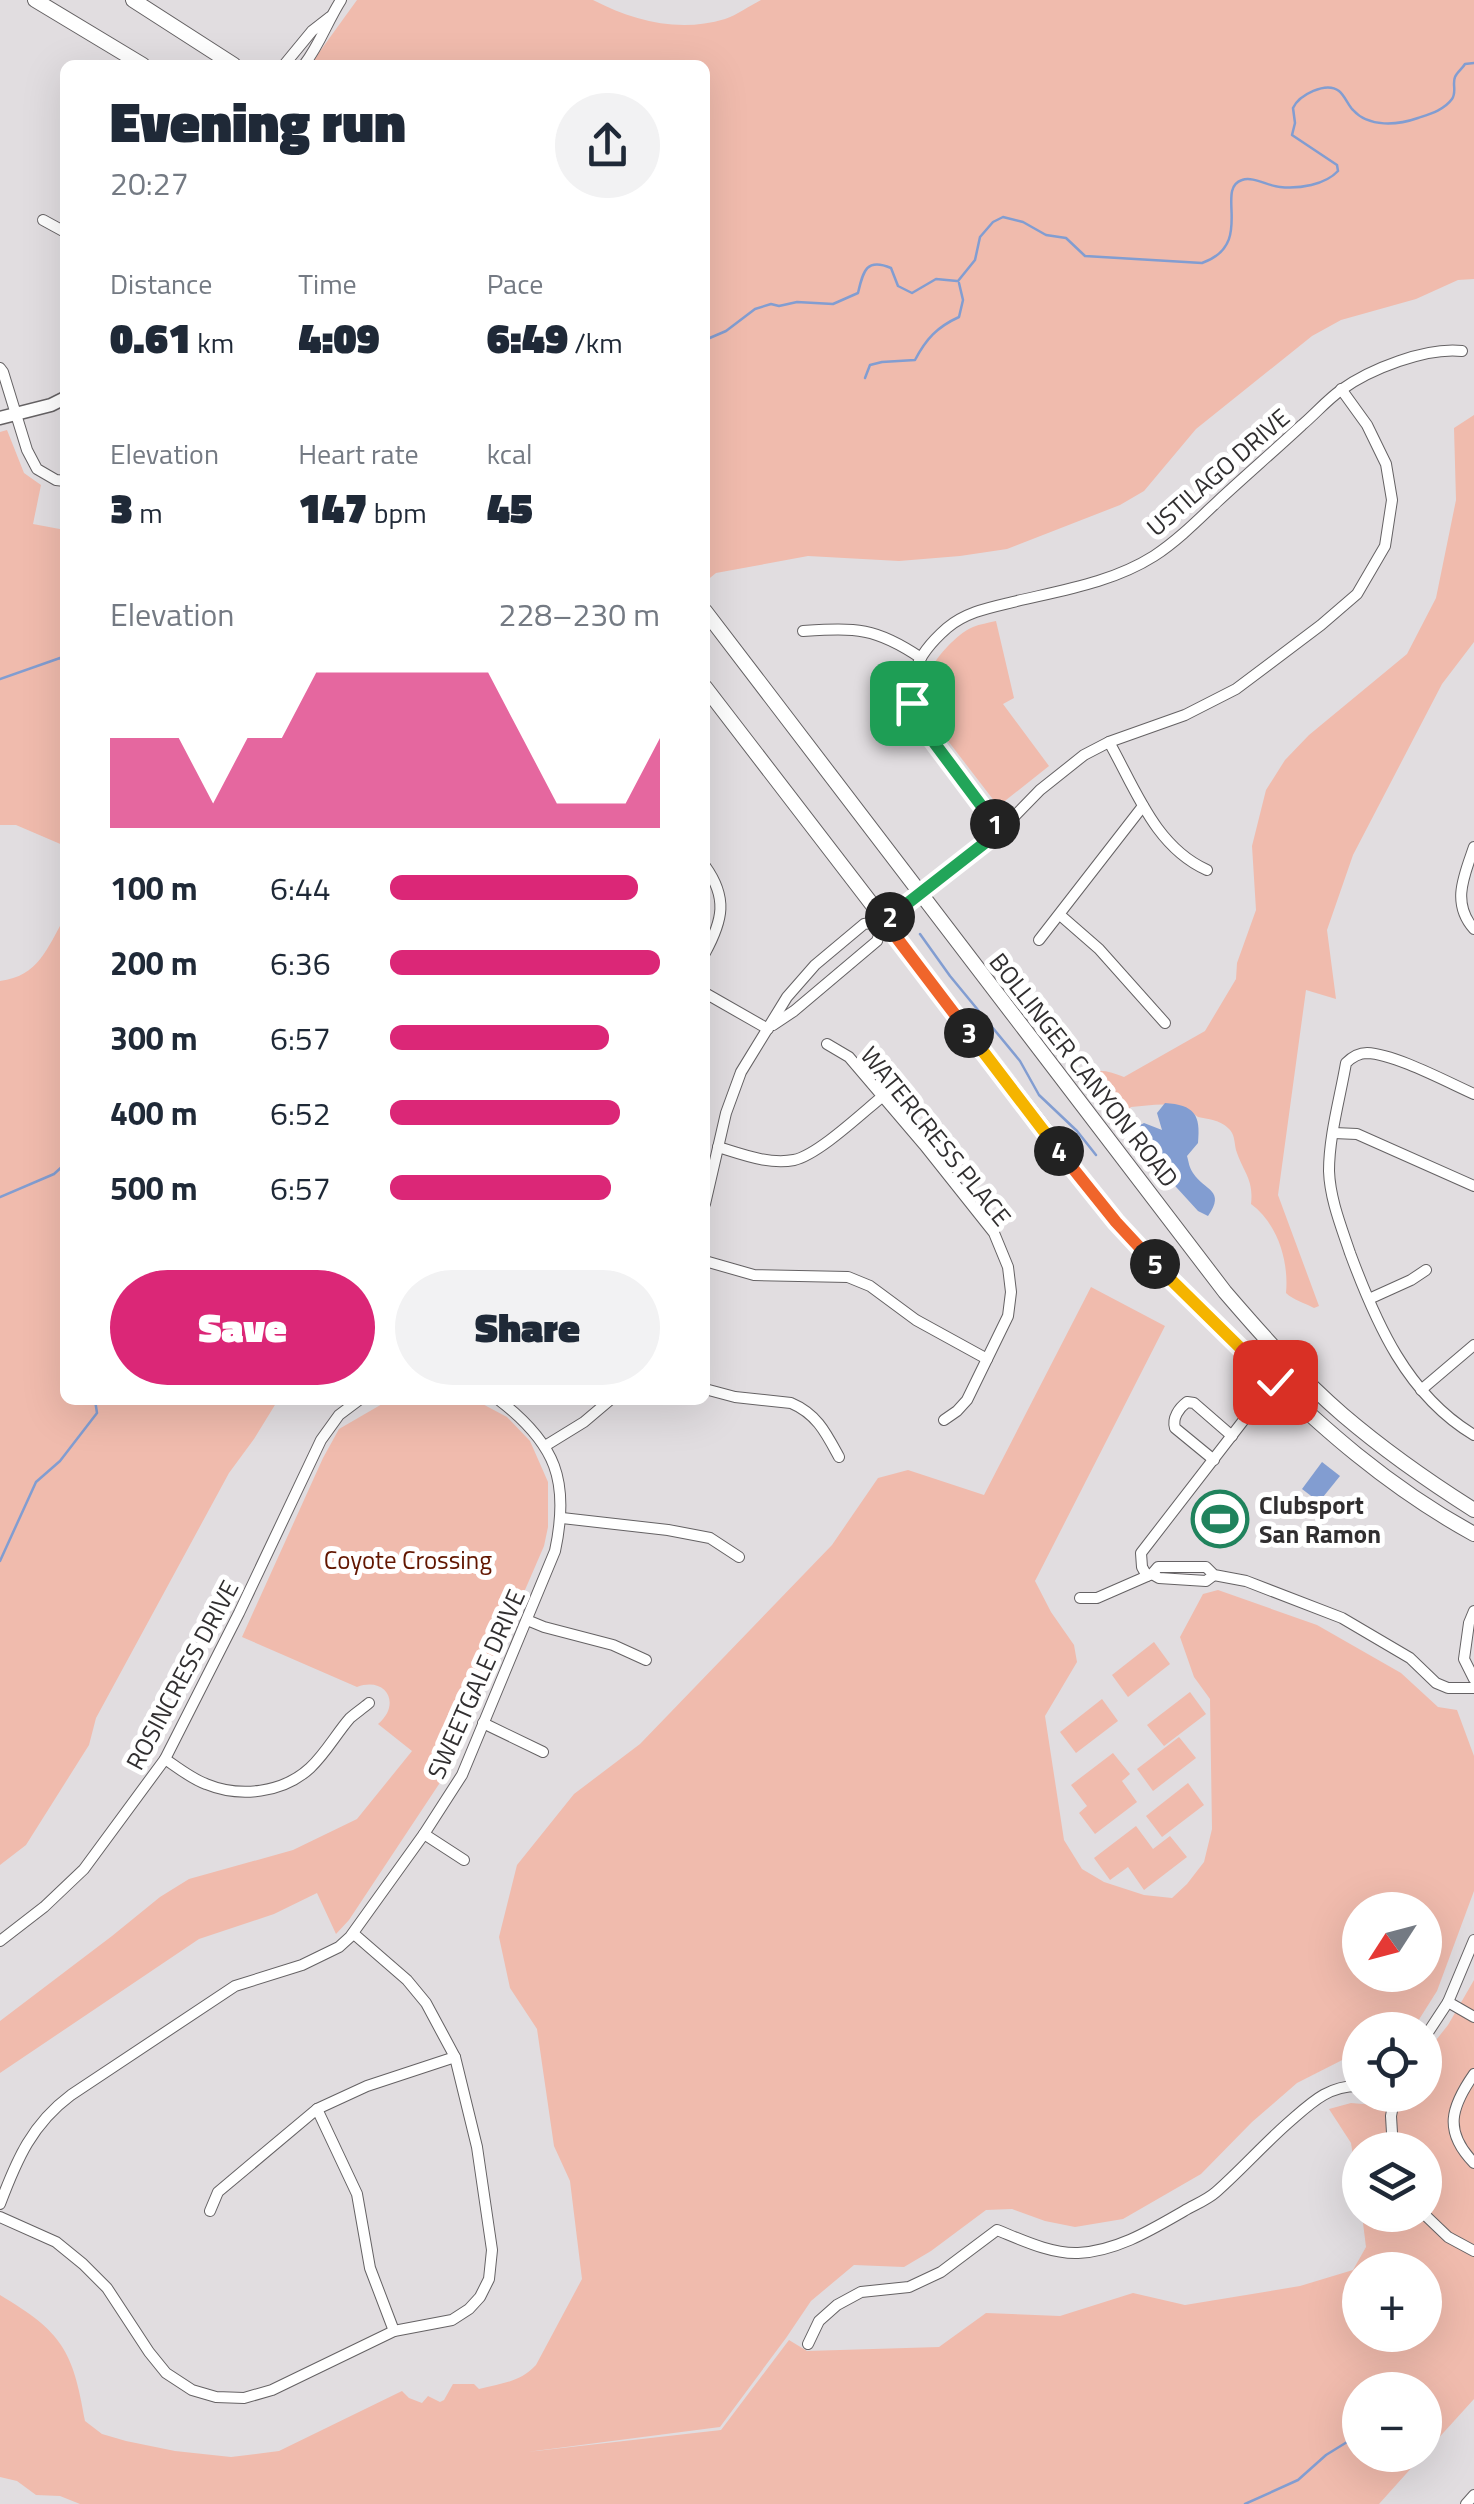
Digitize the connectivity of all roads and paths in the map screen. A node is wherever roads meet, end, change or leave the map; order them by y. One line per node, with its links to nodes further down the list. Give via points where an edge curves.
1 (36, 0): 5 (main road)
2 (133, 0): 6 (main road)
3 (341, 0): 4 (street)
4 (331, 17): 7 (street); 8 (street)
5 (135, 60)
6 (226, 60)
7 (288, 60)
8 (308, 60)
9 (44, 220): 10 (street)
10 (60, 229)
11 (1462, 351): 13 (street, USTILAGO DRIVE, via 1410,358)
12 (0, 368): 15 (street)
13 (1342, 389): 20 (street, USTILAGO DRIVE, via 1154,556 1092,583 965,616); 22 (street, via 1386,464 1392,500 1385,546 1357,594 1236,689)
14 (60, 400): 15 (street)
15 (17, 414): 16 (street); 17 (street, via 38,469)
16 (0, 418)
17 (60, 480)
18 (710, 619): 28 (main road, BOLLINGER CANYON ROAD)
19 (803, 632): 20 (street, via 876,632)
20 (921, 658): 24 (street, via 910,690 918,721)
21 (710, 695): 30 (main road)
22 (1109, 742): 23 (street); 24 (street, via 1040,790)
23 (1143, 806): 26 (street, via 1170,844); 29 (street)
24 (1000, 831): 28 (street)
25 (1474, 847): 31 (street, via 1460,900)
26 (1208, 870)
27 (710, 873): 33 (street, via 721,908)
28 (921, 894): 30 (street); 61 (main road, BOLLINGER CANYON ROAD, via 1256,1328 1340,1413)
29 (1060, 915): 32 (street); 35 (street)
30 (884, 921): 36 (street, via 877,942); 36 (street, via 864,924 815,966); 63 (main road, via 1087,1186 1162,1271 1338,1441)
31 (1474, 929)
32 (1039, 940)
33 (710, 943)
34 (710, 995): 36 (street)
35 (1165, 1023)
36 (768, 1029): 41 (street, via 742,1072)
37 (827, 1044): 39 (street, WATERCRESS PLACE, via 849,1056)
38 (1474, 1094): 40 (street, via 1410,1065 1363,1053 1346,1063)
39 (882, 1096): 41 (street, via 816,1150 792,1160); 48 (street, WATERCRESS PLACE, via 994,1234 1008,1267 1008,1316)
40 (1334, 1134): 43 (street, via 1357,1134); 46 (street, via 1335,1210)
41 (718, 1147): 42 (street)
42 (710, 1182)
43 (1474, 1186)
44 (710, 1262): 48 (street, via 754,1275 848,1277)
45 (1426, 1270): 46 (street)
46 (1369, 1298): 50 (street, via 1383,1334)
47 (1474, 1345): 50 (street)
48 (986, 1359): 55 (street, WATERCRESS PLACE, via 967,1400)
49 (710, 1390): 59 (street, via 798,1406 823,1426)
50 (1421, 1390): 56 (street)
51 (1260, 1399): 57 (street)
52 (352, 1405): 75 (street, ROSINCRESS DRIVE, via 321,1440)
53 (506, 1405): 58 (street)
54 (604, 1405): 58 (street)
55 (944, 1420)
56 (1474, 1435)
57 (1232, 1436): 60 (street); 60 (street, via 1194,1403 1179,1408 1175,1428)
58 (545, 1446): 62 (street, SWEETGALE DRIVE)
59 (839, 1457)
60 (1214, 1460): 65 (street, via 1141,1553)
61 (1474, 1510)
62 (562, 1518): 64 (street, via 710,1538); 68 (street, SWEETGALE DRIVE)
63 (1474, 1534)
64 (739, 1557)
65 (1149, 1575): 66 (street, via 1098,1598); 71 (street, via 1246,1581 1342,1618 1410,1658 1436,1683)
66 (1080, 1598)
67 (1474, 1611): 70 (street, via 1464,1660)
68 (527, 1620): 69 (street); 73 (street, SWEETGALE DRIVE)
69 (646, 1660)
70 (1474, 1676)
71 (1474, 1688)
72 (369, 1704): 75 (street, via 308,1769 264,1791 205,1784)
73 (483, 1723): 74 (street); 76 (street, SWEETGALE DRIVE, via 462,1775)
74 (543, 1752)
75 (165, 1759): 80 (street, ROSINCRESS DRIVE, via 84,1869)
76 (424, 1834): 77 (street); 78 (street, SWEETGALE DRIVE)
77 (464, 1860)
78 (354, 1934): 84 (street, via 426,2003); 89 (street, SWEETGALE DRIVE, via 302,1965 235,1986 71,2094 29,2138)
79 (1474, 1940): 81 (street)
80 (0, 1941)
81 (1448, 2002): 82 (street); 83 (street)
82 (1441, 2012)
83 (1474, 2017)
84 (454, 2057): 87 (street); 94 (street, via 477,2147 490,2279 452,2320)
85 (1474, 2074): 88 (street, via 1458,2096 1454,2120)
86 (1342, 2087): 95 (street, via 1318,2096 1214,2194 1140,2236 1078,2253 998,2230 925,2280 862,2292 837,2305)
87 (317, 2109): 90 (street, via 218,2192); 94 (street, via 357,2194 370,2268)
88 (1474, 2163)
89 (0, 2204)
90 (210, 2211)
91 (0, 2217): 94 (street, via 56,2242 83,2264 166,2372 216,2397 272,2390)
92 (1442, 2231): 93 (street)
93 (1474, 2252)
94 (394, 2331)
95 (808, 2344)
96 (1474, 2495): 97 (street)
97 (1466, 2504)

